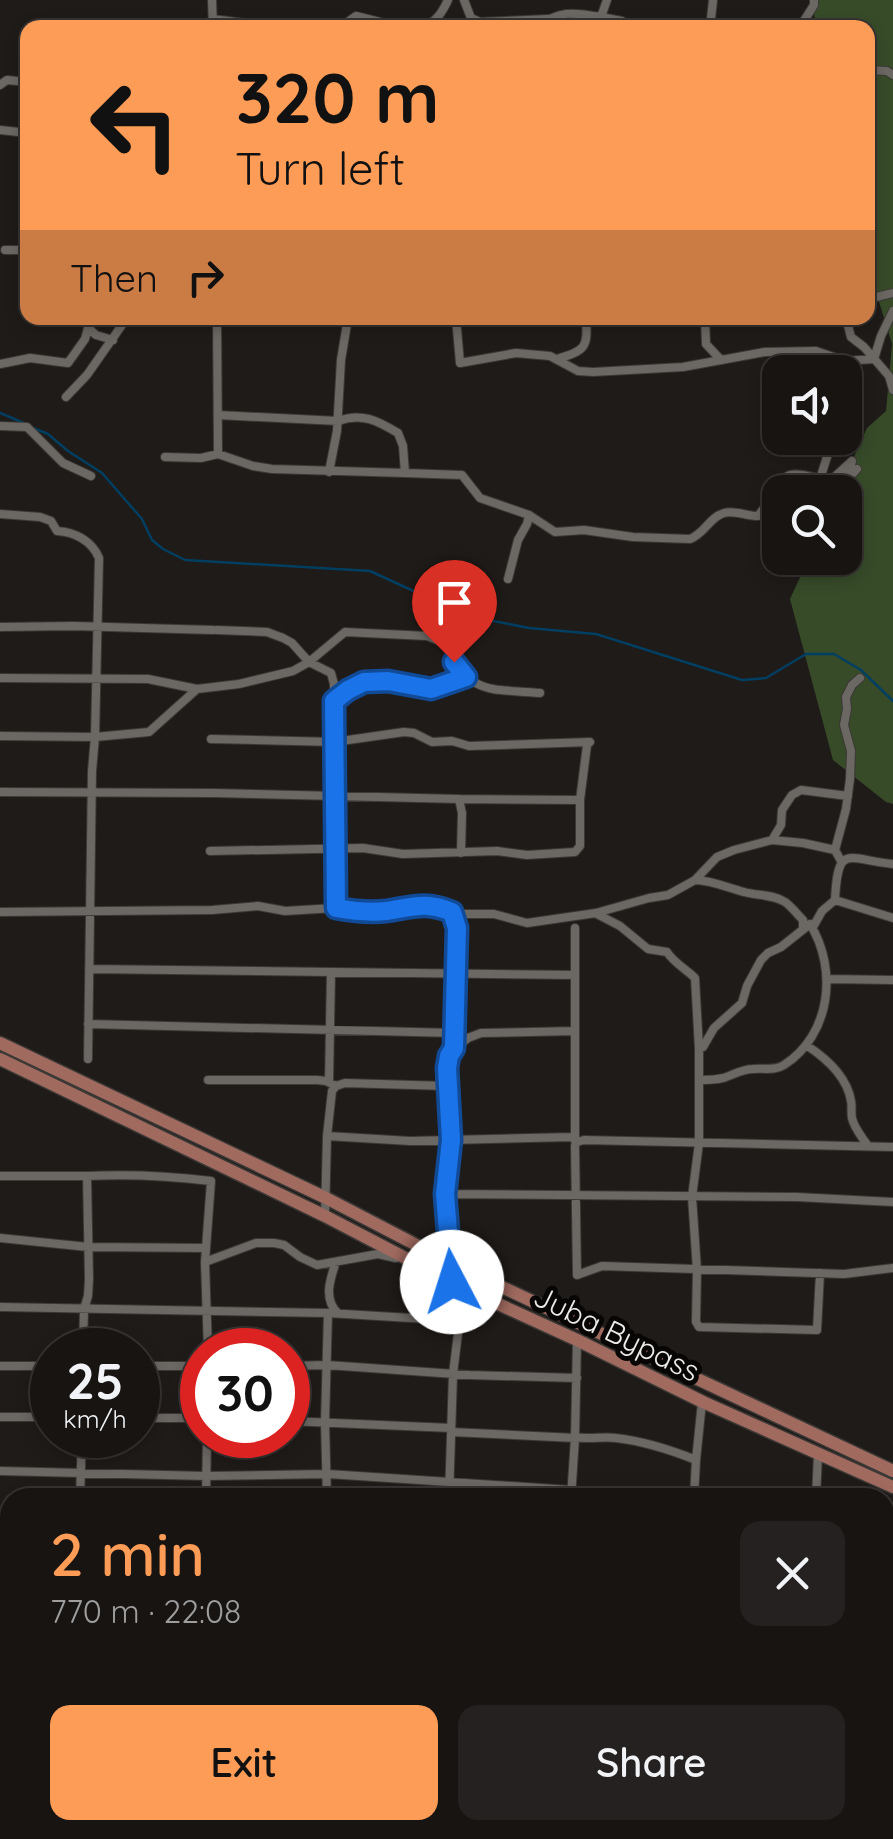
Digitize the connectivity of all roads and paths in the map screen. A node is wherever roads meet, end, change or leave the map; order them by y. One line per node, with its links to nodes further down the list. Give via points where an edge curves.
1 (607, 0): 2 (street)
2 (601, 16): 3 (street, via 572,12); 5 (street); 6 (street)
3 (548, 19): 4 (street)
4 (537, 20)
5 (601, 20)
6 (618, 20)
7 (5, 250): 8 (street)
8 (20, 250)
9 (893, 311): 20 (street)
10 (122, 325): 17 (street)
11 (216, 325): 26 (street)
12 (347, 325): 27 (street)
13 (457, 325): 19 (street, via 460,363 516,354)
14 (587, 325): 19 (street, via 585,347)
15 (705, 325): 22 (street, via 706,344)
16 (848, 325): 20 (street)
17 (114, 340): 23 (street, via 88,328 68,363 30,358); 25 (street)
18 (830, 355): 22 (street, via 765,352)
19 (557, 358): 22 (street, via 593,372)
20 (874, 358): 21 (street); 24 (street)
21 (862, 359)
22 (721, 360)
23 (0, 364)
24 (893, 390)
25 (66, 397)
26 (218, 415): 27 (street); 29 (street)
27 (338, 421): 32 (street); 33 (street, via 374,419 398,432)
28 (0, 426): 37 (street, via 26,427 63,462)
29 (218, 454): 30 (street); 32 (street, via 261,468)
30 (165, 457)
31 (857, 469): 36 (street)
32 (329, 472): 33 (street)
33 (405, 473): 40 (street, via 462,476 480,498)
34 (837, 475): 35 (street, via 852,461)
35 (848, 475)
36 (851, 475)
37 (91, 476)
38 (762, 510): 40 (street, via 758,516 718,515 690,539 555,532)
39 (0, 514): 42 (street, via 51,520 57,531 95,548)
40 (529, 514): 41 (street)
41 (508, 579)
42 (97, 626): 43 (street); 44 (street, via 267,632 292,644); 49 (street)
43 (0, 627)
44 (308, 662): 45 (street, via 344,632 427,636 444,642); 47 (street); 51 (street, via 282,674)
45 (466, 677): 50 (street, via 431,689 388,681); 52 (street, via 489,688)
46 (0, 678): 49 (street)
47 (332, 678): 50 (street); 53 (street)
48 (860, 678): 61 (street, via 846,697)
49 (96, 680): 51 (street); 55 (street)
50 (354, 687): 53 (street)
51 (197, 689): 55 (street, via 149,732)
52 (540, 692)
53 (334, 701): 57 (street)
54 (0, 736): 55 (street)
55 (95, 737): 59 (street)
56 (212, 738): 57 (street)
57 (334, 742): 60 (street); 63 (street, via 414,732 432,742 469,746 590,742)
58 (0, 792): 59 (street)
59 (92, 792): 60 (street); 74 (street)
60 (335, 796): 62 (street); 65 (street)
61 (848, 796): 64 (street, via 800,790 782,810); 67 (street)
62 (459, 799): 63 (street); 68 (street)
63 (580, 800): 68 (street, via 576,852)
64 (772, 840): 67 (street); 71 (street, via 717,857)
65 (335, 849): 66 (street); 68 (street); 73 (street)
66 (210, 850)
67 (836, 850): 69 (street)
68 (461, 852)
69 (841, 861): 70 (street); 72 (street)
70 (893, 864)
71 (695, 880): 77 (street, via 668,895); 80 (street, via 784,901)
72 (834, 900): 78 (street); 80 (street)
73 (336, 908): 74 (street); 76 (street, via 373,912 427,904)
74 (89, 911): 75 (street); 81 (street)
75 (0, 912)
76 (452, 912): 77 (street, via 524,923); 83 (street)
77 (596, 913): 94 (street, via 648,950 668,952 695,978)
78 (893, 918)
79 (575, 928): 84 (street)
80 (808, 928): 85 (street); 94 (street, via 760,960 742,1003)
81 (89, 969): 82 (street); 87 (street)
82 (332, 972): 83 (street); 88 (street)
83 (455, 975): 84 (street); 90 (street)
84 (575, 976): 89 (street)
85 (828, 979): 86 (street); 92 (street, via 823,1012)
86 (893, 980)
87 (88, 1024): 88 (street); 96 (street)
88 (330, 1029): 90 (street); 99 (street)
89 (575, 1031): 93 (street, via 481,1033); 103 (street)
90 (454, 1032): 93 (street)
91 (0, 1043): 110 (main road, Juba Bypass)
92 (806, 1045): 98 (street, via 781,1068); 105 (street, via 826,1057 845,1083 852,1117)
93 (454, 1048): 100 (street)
94 (699, 1049): 98 (street)
95 (0, 1058): 113 (main road, Juba Bypass)
96 (88, 1059)
97 (208, 1080): 99 (street)
98 (699, 1080): 104 (street)
99 (333, 1084): 100 (street); 101 (street)
100 (447, 1086): 102 (street)
101 (327, 1136): 102 (street); 110 (street)
102 (451, 1140): 103 (street); 109 (street)
103 (574, 1141): 104 (street); 122 (street, via 577,1275 602,1266)
104 (699, 1144): 105 (street); 111 (street)
105 (868, 1146): 106 (street)
106 (893, 1147)
107 (0, 1176): 108 (street)
108 (88, 1176): 115 (street); 116 (street, via 211,1180)
109 (445, 1194): 111 (street); 120 (street)
110 (326, 1198): 113 (street); 120 (main road, Juba Bypass)
111 (692, 1198): 112 (street); 122 (street)
112 (893, 1202)
113 (325, 1216): 119 (main road, Juba Bypass)
114 (0, 1238): 115 (street)
115 (88, 1247): 116 (street); 127 (street)
116 (206, 1248): 117 (street)
117 (205, 1262): 118 (street, via 274,1242 311,1264); 128 (street)
118 (336, 1262): 119 (street, via 378,1254); 130 (street, via 329,1297)
119 (410, 1262): 124 (main road, Juba Bypass)
120 (451, 1263): 124 (street); 152 (main road, Juba Bypass)
121 (893, 1268): 123 (street)
122 (697, 1270): 123 (street); 123 (street, via 699,1327 753,1330 817,1330)
123 (820, 1274)
124 (457, 1284): 126 (street); 133 (main road, Juba Bypass)
125 (0, 1308): 127 (street)
126 (461, 1309): 130 (street, via 444,1320); 138 (street)
127 (84, 1310): 128 (street); 131 (street)
128 (208, 1311): 129 (street); 132 (street)
129 (328, 1313): 130 (street); 135 (street)
130 (338, 1314)
131 (84, 1328)
132 (208, 1328)
133 (577, 1340): 139 (street); 140 (main road, Juba Bypass)
134 (310, 1365): 135 (street)
135 (327, 1365): 138 (street); 144 (street)
136 (0, 1366): 137 (street)
137 (30, 1366)
138 (453, 1374): 139 (street); 145 (street)
139 (577, 1378): 146 (street)
140 (702, 1402): 147 (main road, Juba Bypass); 150 (street)
141 (0, 1417): 142 (street)
142 (30, 1417)
143 (310, 1421): 144 (street)
144 (326, 1422): 145 (street); 154 (street)
145 (451, 1430): 146 (street); 156 (street)
146 (575, 1437): 150 (street, via 612,1437); 163 (street)
147 (818, 1454): 157 (main road, Juba Bypass); 165 (street)
148 (81, 1458): 153 (street)
149 (206, 1458): 155 (street)
150 (696, 1460): 164 (street)
151 (0, 1471): 153 (street)
152 (893, 1471)
153 (80, 1473): 155 (street); 158 (street)
154 (328, 1474): 155 (street); 156 (street); 160 (street)
155 (206, 1476): 159 (street)
156 (450, 1481): 161 (street); 162 (street)
157 (893, 1487)
158 (80, 1488)
159 (206, 1488)
160 (327, 1488)
161 (450, 1488)
162 (515, 1488)
163 (571, 1488)
164 (695, 1488)
165 (816, 1488)

